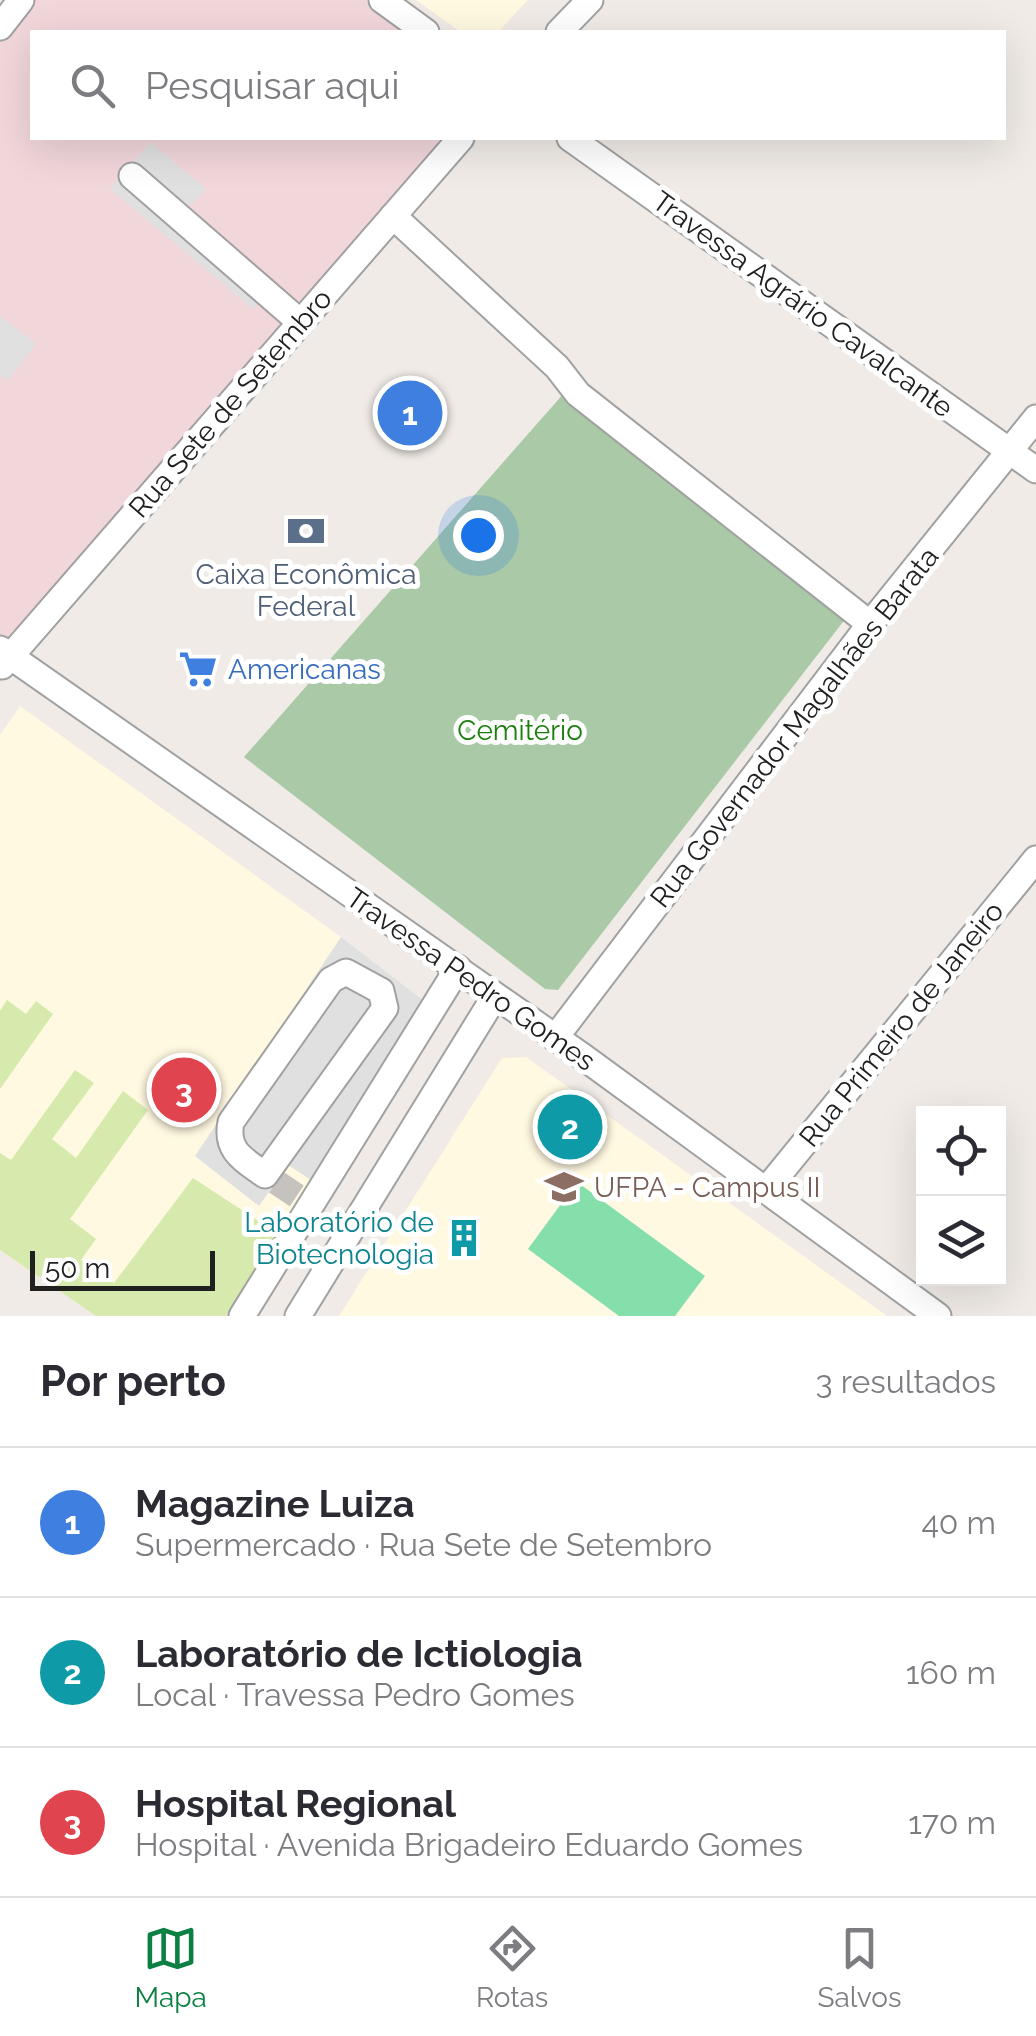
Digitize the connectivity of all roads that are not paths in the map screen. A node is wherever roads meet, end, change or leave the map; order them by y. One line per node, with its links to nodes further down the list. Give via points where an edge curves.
1 (21, 0): 4 (street)
2 (382, 0): 5 (street)
3 (590, 0): 6 (street)
4 (1, 22)
5 (423, 30)
6 (561, 30)
7 (459, 140): 10 (street, Rua Sete de Setembro)
8 (573, 140): 13 (street, Travessa Agrário Cavalcante)
9 (132, 176): 11 (street)
10 (393, 216): 11 (street, Rua Sete de Setembro); 15 (street, via 578,394)
11 (300, 322): 16 (street, Rua Sete de Setembro)
12 (1036, 418): 13 (street, Rua Governador Magalhães Barata)
13 (1010, 452): 14 (street, Travessa Agrário Cavalcante); 15 (street, Rua Governador Magalhães Barata)
14 (1036, 470)
15 (870, 624): 20 (street, Rua Governador Magalhães Barata)
16 (3, 658): 18 (street, Travessa Pedro Gomes)
17 (1036, 859): 22 (street, Rua Primeiro de Janeiro)
18 (458, 968): 19 (street, Travessa Pedro Gomes); 23 (street, via 305,1202)
19 (496, 996): 20 (street, Travessa Pedro Gomes); 24 (street)
20 (555, 1038): 22 (street, Travessa Pedro Gomes)
21 (270, 1178): 21 (street, via 234,1153 231,1122 331,980 354,974 381,991 385,1008)
22 (766, 1190): 25 (street, Travessa Pedro Gomes)
23 (242, 1316)
24 (298, 1316)
25 (938, 1316)

